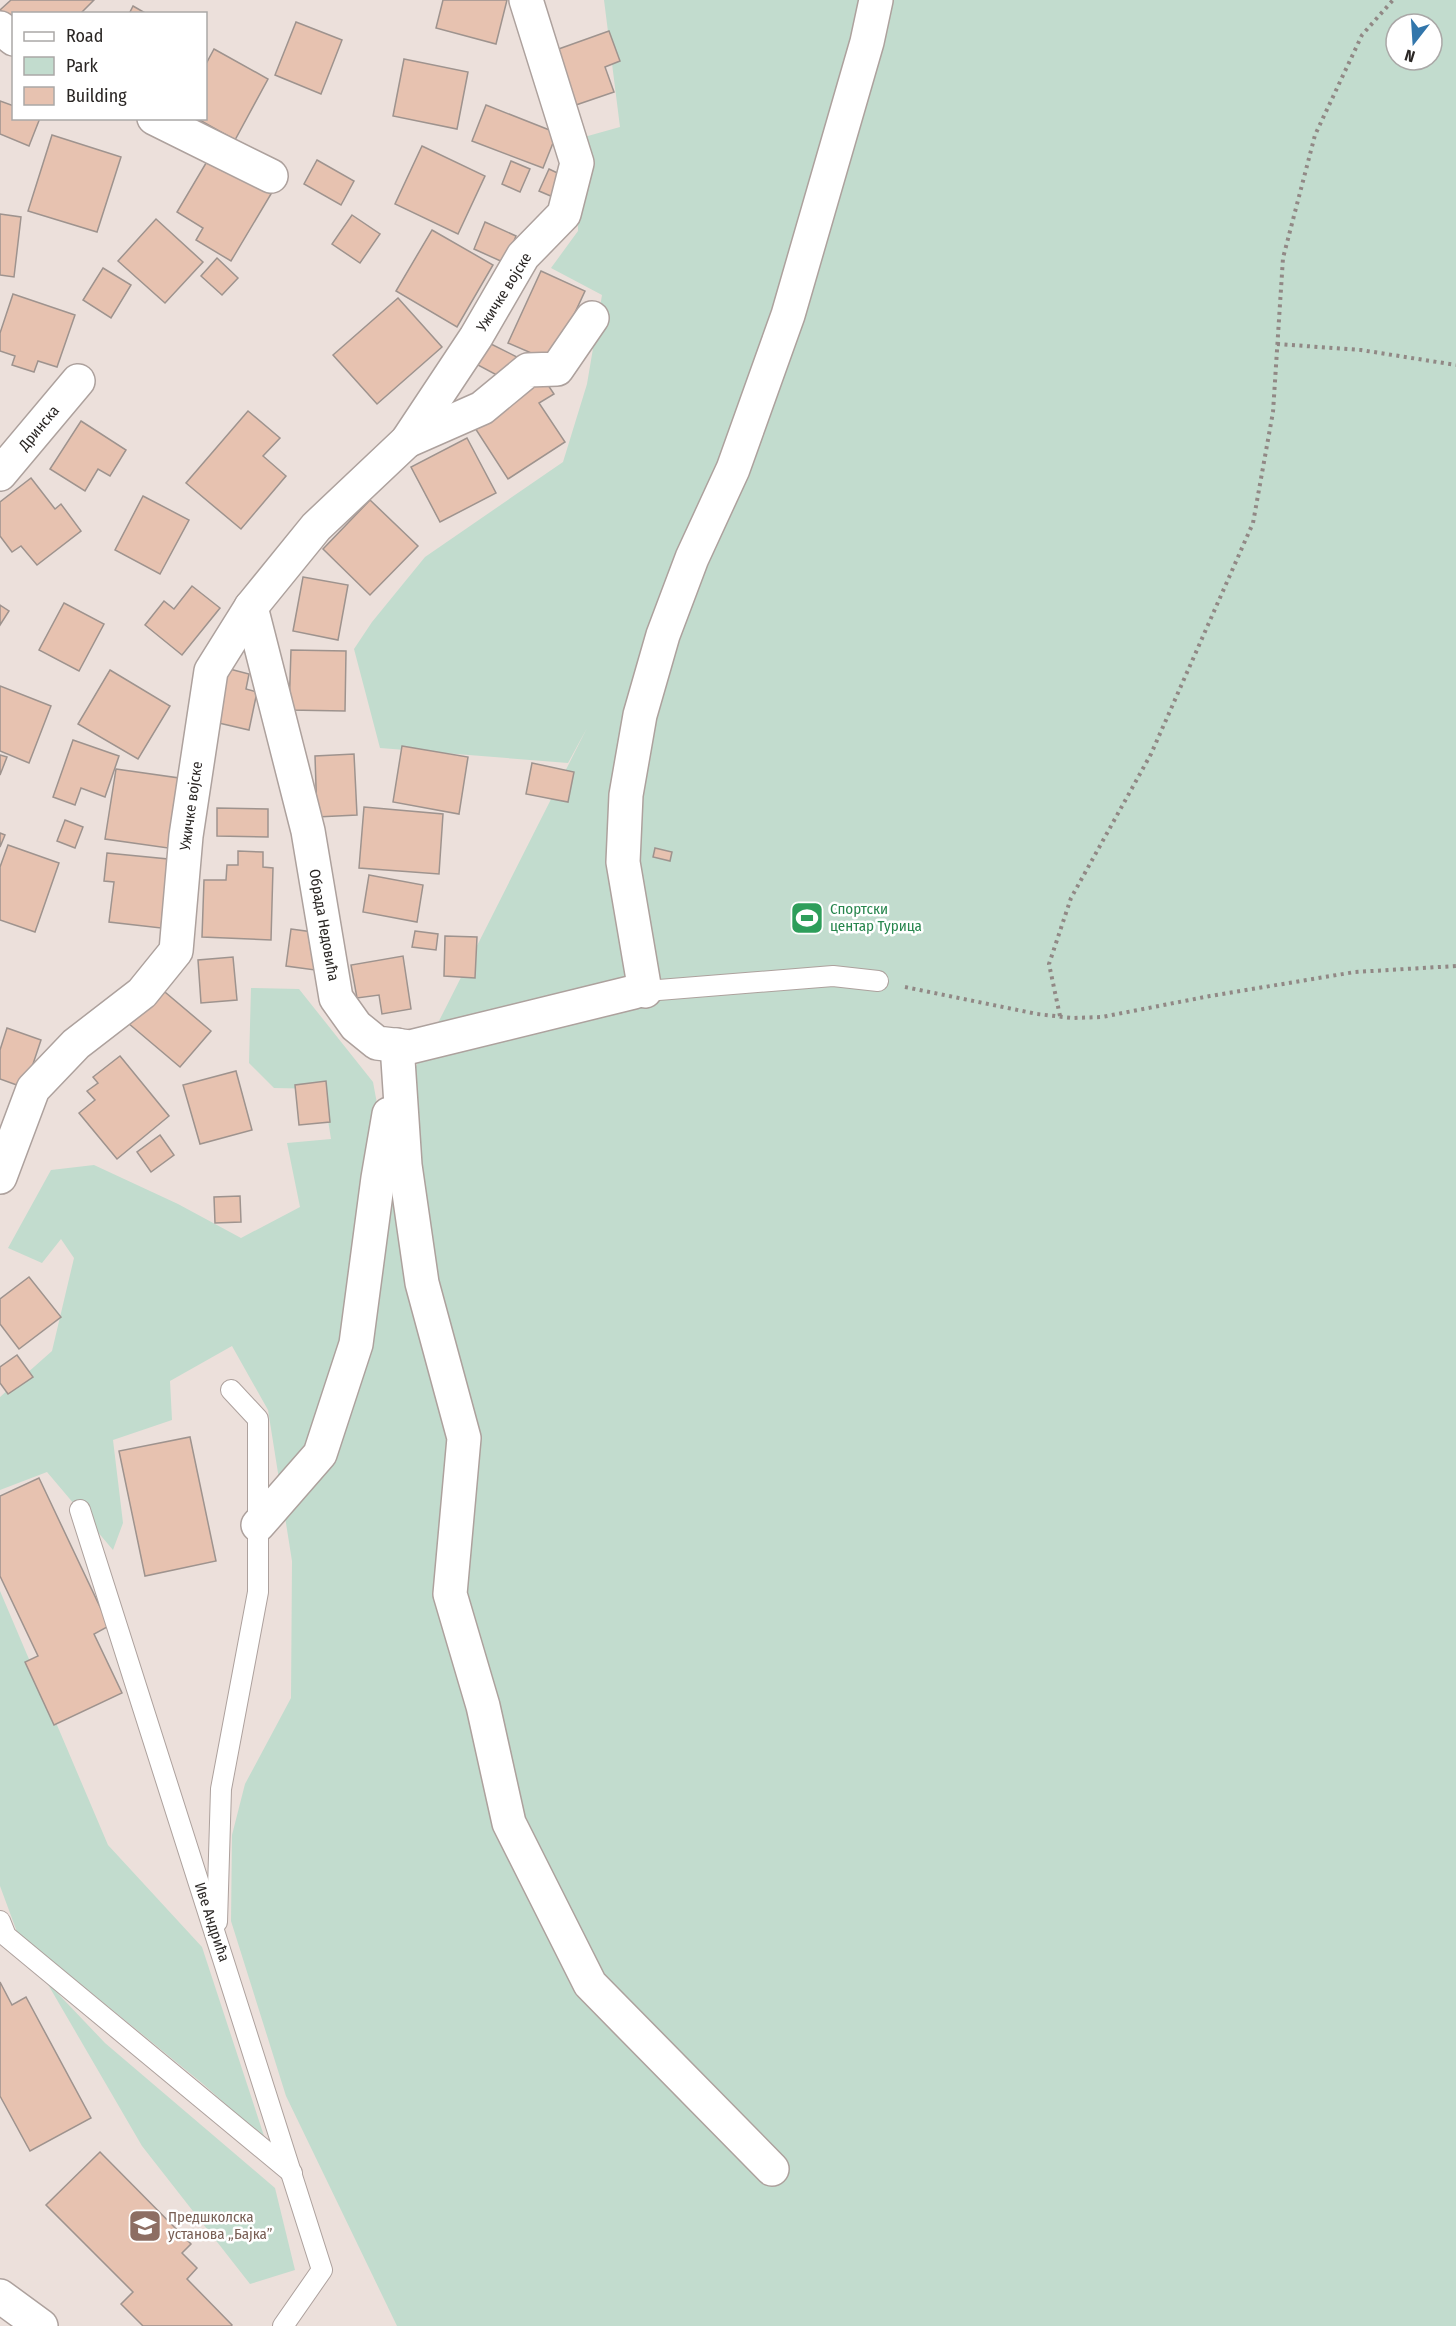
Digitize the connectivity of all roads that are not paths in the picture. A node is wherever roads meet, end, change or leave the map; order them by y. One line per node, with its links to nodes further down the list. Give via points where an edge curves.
1 (526, 0): 9 (street, Ужичке војске, via 577,163 564,214 523,256 476,337)
2 (876, 0): 13 (street, via 788,315 733,468 692,558 663,635 640,715 626,795 623,862)
3 (0, 28): 4 (street)
4 (12, 37)
5 (158, 120): 6 (street)
6 (271, 176)
7 (592, 318): 9 (street, Ужичке војске, via 557,369 528,370 482,408)
8 (78, 381): 10 (street, Дринска)
9 (407, 441): 11 (street, Ужичке војске, via 316,527)
10 (0, 474)
11 (251, 607): 14 (street, Обрада Недовића, via 308,831 336,998 356,1026 377,1043); 15 (street, Ужичке војске, via 211,671 186,836 176,951 142,993 76,1044 33,1089)
12 (878, 981): 13 (lane, via 833,976)
13 (639, 992): 14 (street, Обрада Недовића, via 410,1047)
14 (397, 1046): 18 (street, via 397,1070 356,1344 320,1454); 21 (street, via 405,1165 422,1283 464,1438 450,1594 483,1706 509,1823 590,1984)
15 (0, 1177)
16 (231, 1390): 18 (lane, via 258,1419)
17 (80, 1510): 20 (lane, Иве Андрића)
18 (258, 1525): 20 (lane, via 258,1592 220,1790)
19 (0, 1921): 22 (lane, via 6,1936)
20 (216, 1936): 22 (lane, Иве Андрића)
21 (771, 2169)
22 (292, 2173): 25 (lane, Иве Андрића, via 322,2270)
23 (0, 2296): 24 (street)
24 (40, 2326)
25 (283, 2326)

